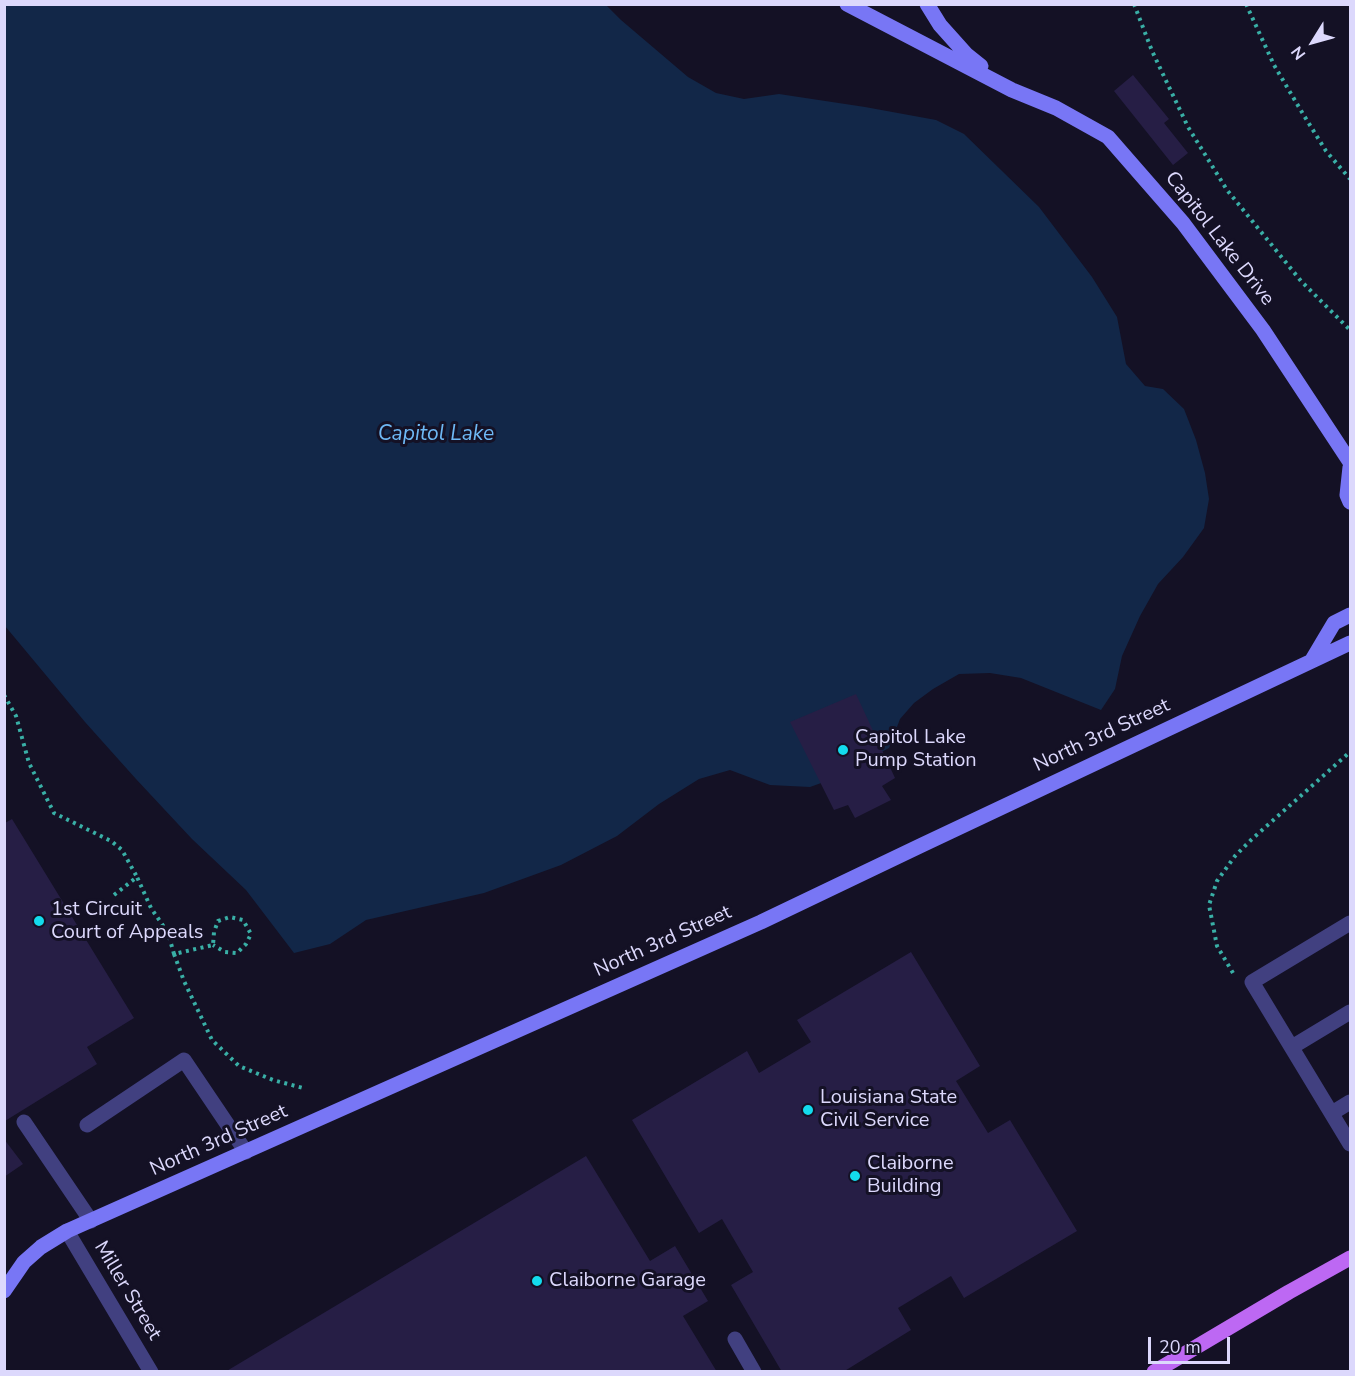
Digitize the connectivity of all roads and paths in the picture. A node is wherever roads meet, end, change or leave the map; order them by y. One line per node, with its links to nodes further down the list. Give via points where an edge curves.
1 (847, 4): 5 (main road, Capitol Lake Drive)
2 (927, 4): 5 (main road, Capitol Lake Drive, via 966,54)
3 (1134, 4): 7 (path, via 1188,127 1227,190 1301,281)
4 (1246, 4): 6 (path, via 1274,65 1303,114 1326,151)
5 (1012, 90): 8 (main road, Capitol Lake Drive, via 1056,108 1108,137 1183,223 1263,330)
6 (1350, 178)
7 (1350, 330)
8 (1350, 462)
9 (1350, 467): 10 (main road)
10 (1350, 502)
11 (1350, 615): 13 (main road, via 1334,623)
12 (1350, 643): 13 (main road, North 3rd Street)
13 (1312, 660): 30 (main road, North 3rd Street, via 761,922)
14 (4, 695): 16 (path, via 16,716 29,763 54,813 111,841 122,850)
15 (1350, 752): 21 (path, via 1251,840 1217,880 1209,904 1217,946 1235,976)
16 (136, 877): 17 (path); 20 (path, via 168,933)
17 (114, 895)
18 (1350, 923): 21 (lane)
19 (213, 945): 19 (path, via 218,921 230,917 243,920 251,934 237,953); 20 (path)
20 (174, 954): 24 (path, via 212,1040 239,1066)
21 (1252, 982): 23 (lane)
22 (1350, 1012): 23 (lane)
23 (1292, 1047): 26 (lane)
24 (303, 1088)
25 (1350, 1102): 26 (lane)
26 (1332, 1113): 29 (lane)
27 (24, 1122): 31 (lane)
28 (87, 1125): 30 (lane, via 184,1060)
29 (1350, 1144)
30 (246, 1152): 31 (main road, North 3rd Street)
31 (91, 1221): 32 (main road, North 3rd Street)
32 (67, 1231): 34 (main road, North 3rd Street, via 41,1246 24,1262); 36 (lane, Miller Street)
33 (1350, 1258): 38 (main road)
34 (4, 1291)
35 (735, 1339): 37 (lane)
36 (151, 1371)
37 (754, 1371)
38 (1154, 1371)

